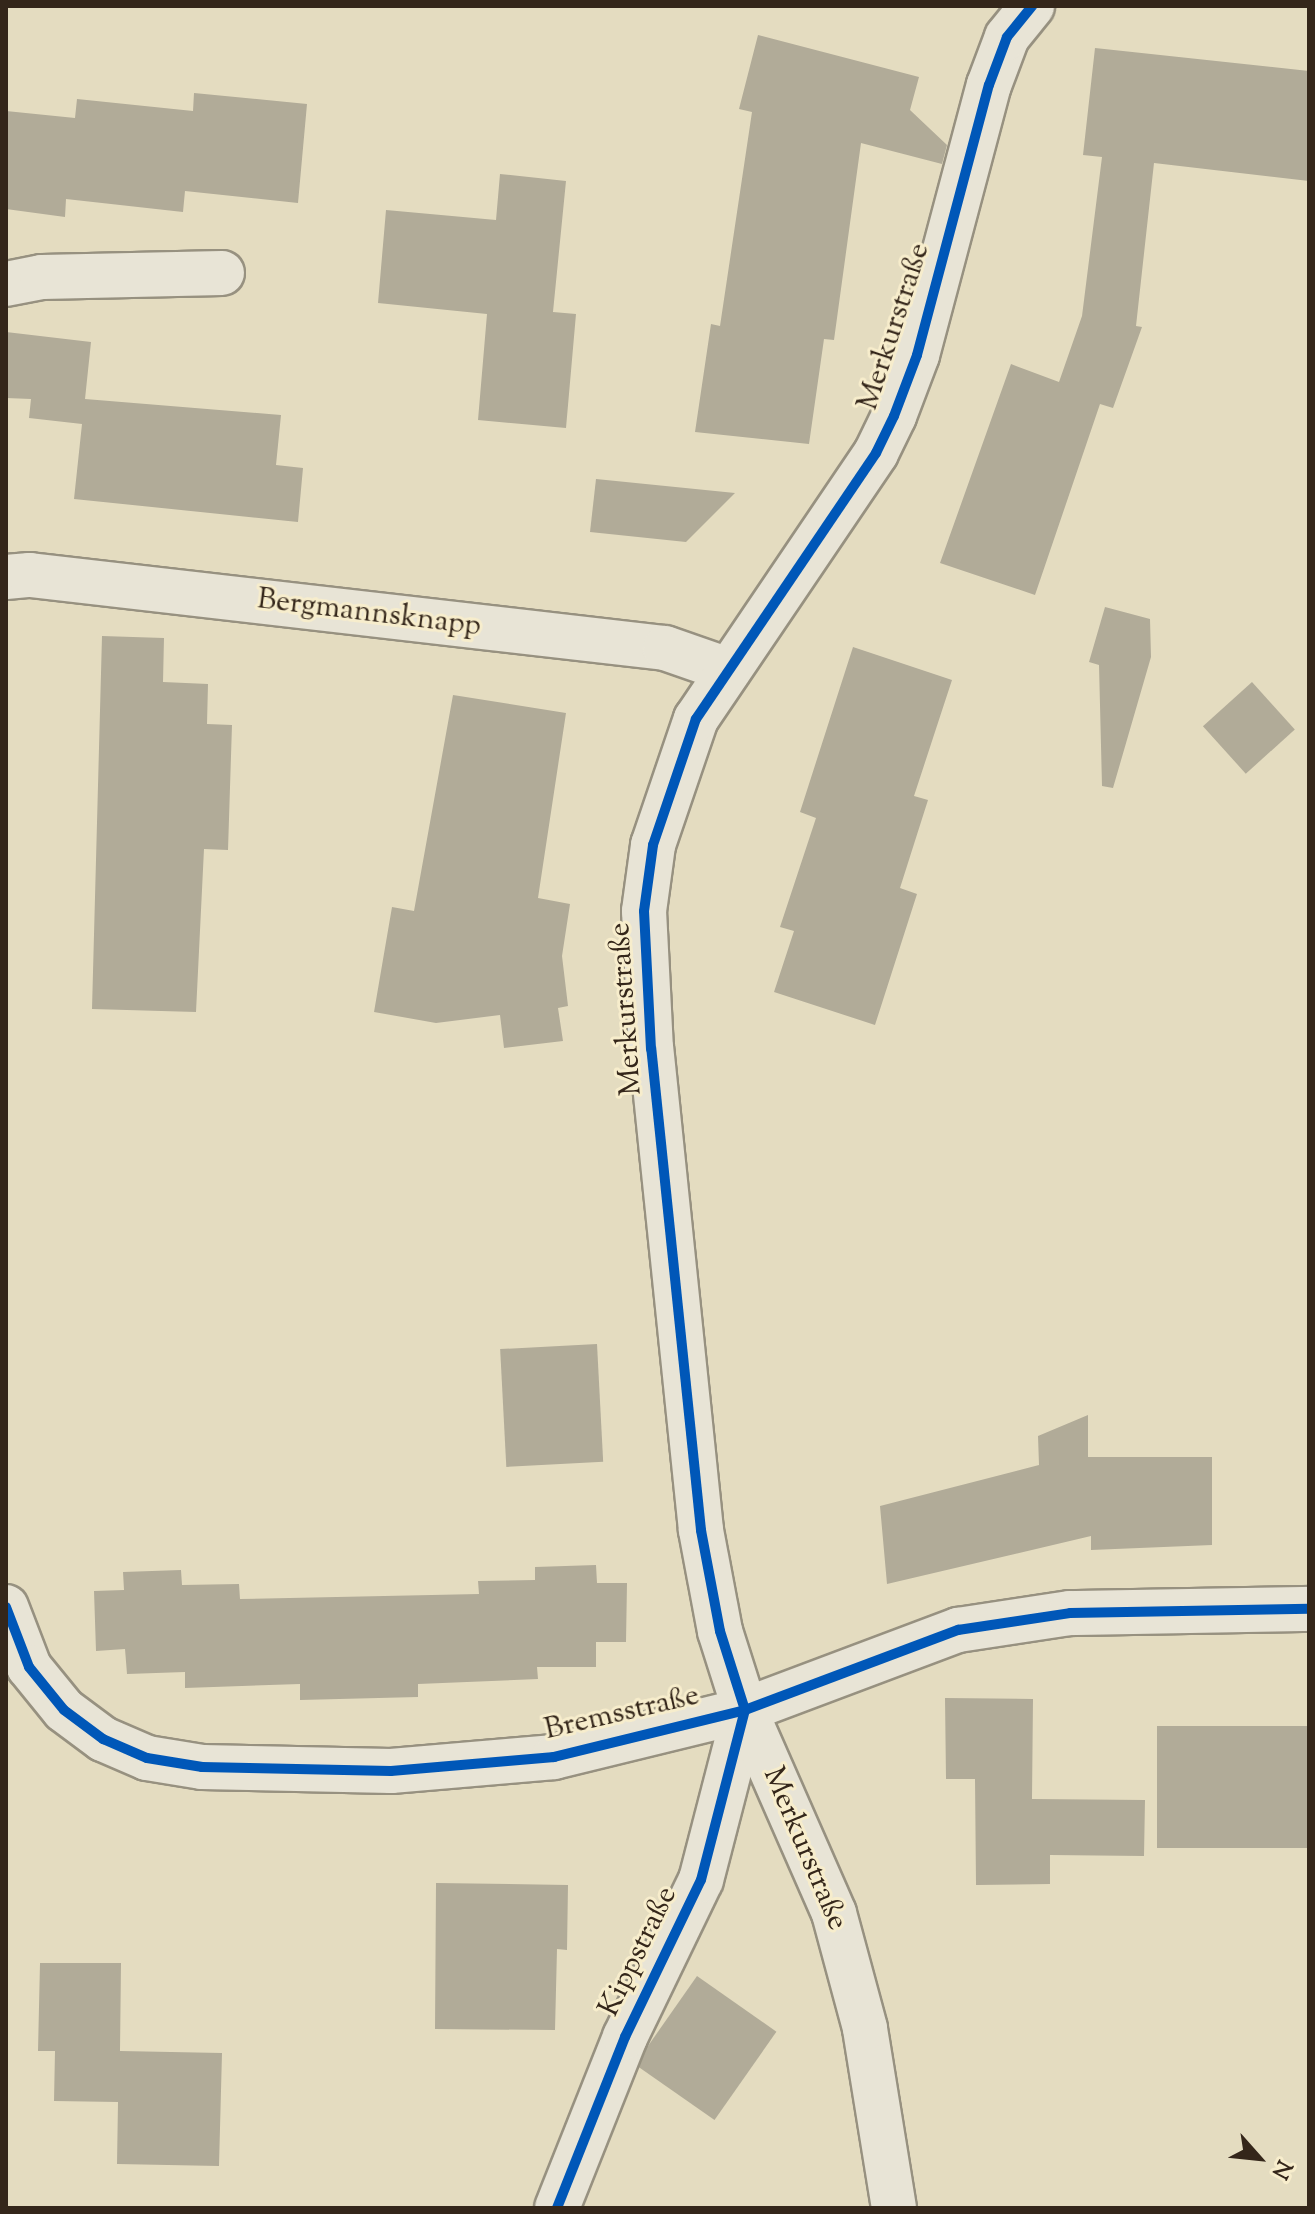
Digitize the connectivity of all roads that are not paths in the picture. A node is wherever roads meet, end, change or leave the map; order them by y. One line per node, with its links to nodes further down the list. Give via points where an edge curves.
1 (1032, 6): 5 (street, Merkurstraße, via 1007,37 989,85 917,355 894,416 876,453)
2 (222, 273): 3 (street, via 42,277)
3 (6, 284)
4 (6, 577): 5 (street, Bergmannsknapp, via 30,575 665,648)
5 (728, 670): 8 (street, Merkurstraße, via 696,719 653,845 644,911 651,1049 701,1530 720,1631)
6 (6, 1607): 8 (street, Bremsstraße, via 29,1667 64,1710 103,1739 147,1758 202,1767 391,1771 554,1757)
7 (1309, 1609): 8 (street, Bremsstraße, via 1070,1613 958,1630)
8 (745, 1710): 9 (street, Kippstraße, via 701,1880 625,2037); 10 (street, Merkurstraße, via 834,1913 865,2028)
9 (557, 2208)
10 (894, 2208)

